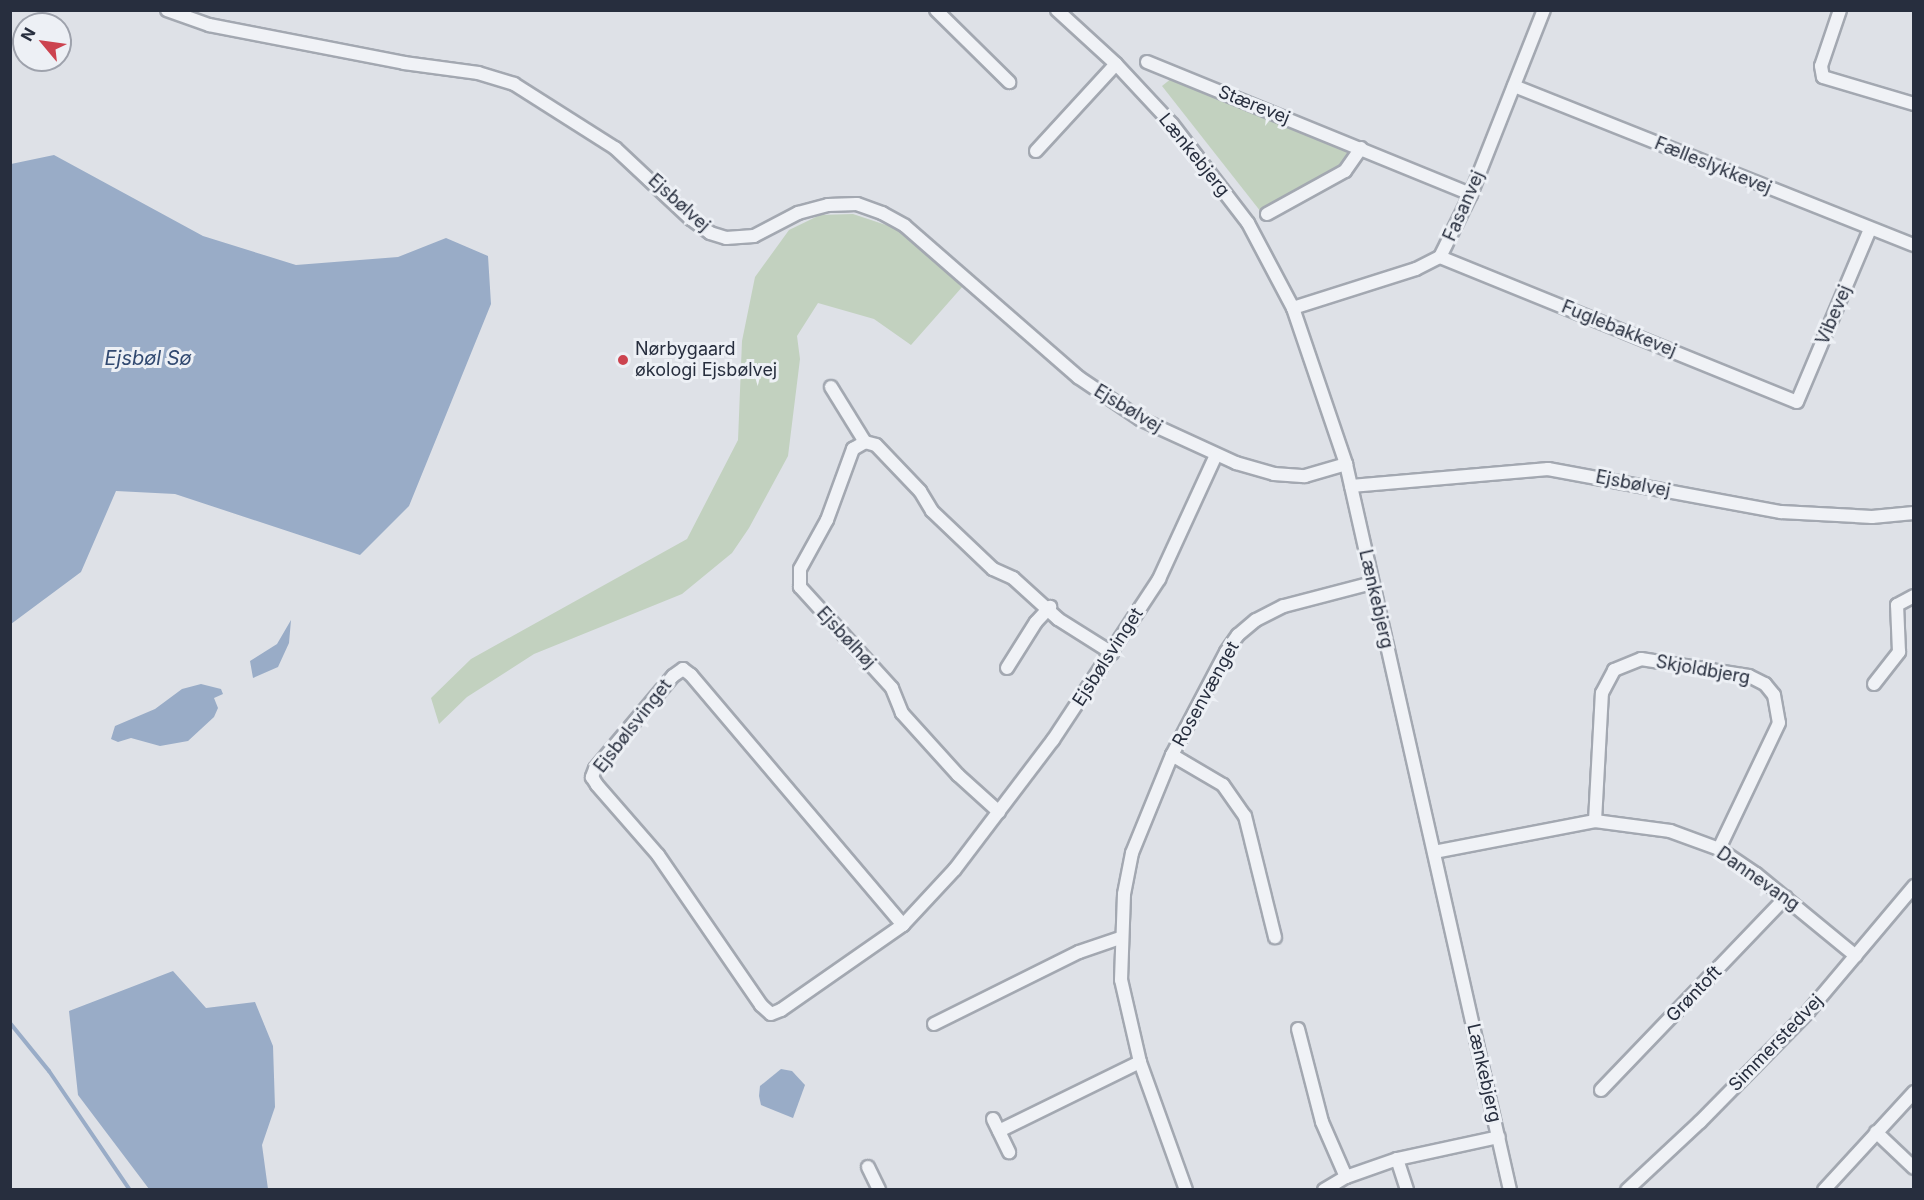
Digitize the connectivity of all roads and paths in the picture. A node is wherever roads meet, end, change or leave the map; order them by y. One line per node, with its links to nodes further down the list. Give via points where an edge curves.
1 (167, 10): 22 (street, Ejsbølvej, via 209,25 404,63 478,73 514,84 615,148 691,219 726,238 754,236 798,213 828,205 857,204 882,213 905,226 1078,377 1140,419)
2 (936, 10): 8 (street)
3 (1057, 10): 7 (street, Lænkebjerg)
4 (1544, 10): 9 (street, Fasanvej)
5 (1840, 10): 10 (street, via 1821,66 1823,77)
6 (1147, 62): 11 (street, Stærevej)
7 (1116, 64): 12 (street); 18 (street, Lænkebjerg, via 1172,124 1248,223)
8 (1009, 82)
9 (1514, 86): 13 (street, Fasanvej); 15 (street, Fælleslykkevej)
10 (1914, 104)
11 (1360, 148): 13 (street, Stærevej); 14 (street, via 1345,171)
12 (1036, 151)
13 (1471, 194): 17 (street, Fasanvej)
14 (1267, 214)
15 (1870, 229): 16 (street, Fælleslykkevej); 20 (street, Vibevej)
16 (1914, 244)
17 (1440, 257): 18 (street, Fasanvej, via 1416,269); 20 (street, Fuglebakkevej)
18 (1293, 308): 23 (street, Lænkebjerg)
19 (831, 387): 21 (street)
20 (1797, 402)
21 (865, 442): 28 (street, via 876,445 920,491 932,511 993,569 1013,578); 33 (street, Ejsbølhøj, via 848,457 826,520 800,569 800,587 892,688 902,713 958,775)
22 (1216, 455): 23 (street, Ejsbølvej, via 1275,474 1305,476); 29 (street, Ejsbølsvinget, via 1159,579)
23 (1346, 465): 24 (street, Lænkebjerg)
24 (1351, 486): 25 (street, Ejsbølvej, via 1548,469 1781,512 1853,517); 26 (street, Lænkebjerg)
25 (1914, 513)
26 (1372, 583): 32 (street, Rosenvænget, via 1284,606 1256,620 1226,652); 36 (street, Lænkebjerg)
27 (1914, 596): 31 (street, via 1898,605 1899,652)
28 (1050, 608): 29 (street, via 1058,619); 30 (street)
29 (1112, 653): 33 (street, Ejsbølsvinget)
30 (1007, 668)
31 (1874, 684)
32 (1172, 754): 40 (street, Rosenvænget, via 1223,785 1245,816); 41 (street, Rosenvænget, via 1132,853)
33 (999, 812): 39 (street, Ejsbølsvinget)
34 (1595, 821): 35 (street, Dannevang, via 1670,831); 35 (street, Skjoldbjerg, via 1602,693 1614,669 1641,659 1749,676 1765,684 1774,695 1779,723); 36 (street, Dannevang)
35 (1719, 849): 38 (street, Dannevang)
36 (1434, 852): 51 (street, Lænkebjerg)
37 (1914, 886): 42 (street, Simmerstedvej)
38 (1786, 897): 42 (street, Dannevang); 46 (street, Grøntoft)
39 (903, 925): 39 (street, Ejsbølsvinget, via 683,669 673,675 595,769 592,777 597,784 658,855 771,1014)
40 (1275, 937)
41 (1120, 938): 43 (street, via 1079,952); 45 (street, Rosenvænget, via 1124,998)
42 (1856, 957): 62 (street, Simmerstedvej, via 1700,1122)
43 (934, 1024)
44 (1298, 1029): 56 (street, via 1322,1122)
45 (1140, 1062): 49 (street); 58 (street, Rosenvænget)
46 (1601, 1090)
47 (1914, 1092): 50 (street)
48 (993, 1119): 49 (street)
49 (999, 1131): 52 (street)
50 (1876, 1132): 55 (street); 63 (street)
51 (1499, 1137): 53 (street); 61 (street, Lænkebjerg)
52 (1009, 1152)
53 (1397, 1159): 56 (street); 60 (street)
54 (868, 1167): 57 (street)
55 (1914, 1168)
56 (1346, 1177): 59 (street)
57 (876, 1188)
58 (1186, 1190)
59 (1324, 1190)
60 (1407, 1190)
61 (1510, 1190)
62 (1627, 1190)
63 (1824, 1190)

